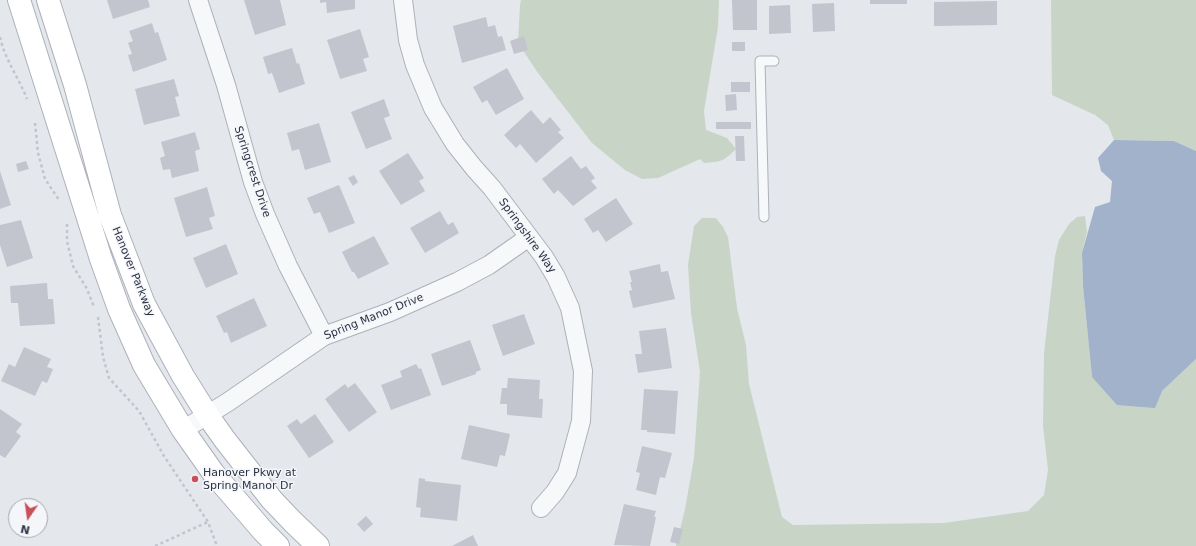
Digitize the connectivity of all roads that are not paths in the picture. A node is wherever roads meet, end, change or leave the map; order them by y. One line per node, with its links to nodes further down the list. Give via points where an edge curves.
1 (19, 0): 10 (street, Hanover Parkway, via 119,309 144,365)
2 (48, 0): 9 (street, Hanover Parkway, via 75,85 110,215 144,304)
3 (198, 0): 8 (street, Springcrest Drive, via 265,214)
4 (403, 0): 7 (street, Springshire Way, via 409,46 421,83 433,108 455,144)
5 (774, 61): 6 (lane, via 760,61)
6 (764, 217)
7 (529, 237): 8 (street, Spring Manor Drive, via 489,265 457,282); 11 (street, Springshire Way, via 556,277 570,308 583,371 581,421 570,465 562,482)
8 (324, 336): 9 (street, Spring Manor Drive)
9 (208, 416): 10 (street, Spring Manor Drive); 13 (street, Hanover Parkway, via 272,500)
10 (183, 430): 12 (street, Hanover Parkway, via 214,474)
11 (541, 508)
12 (278, 546)
13 (318, 546)

